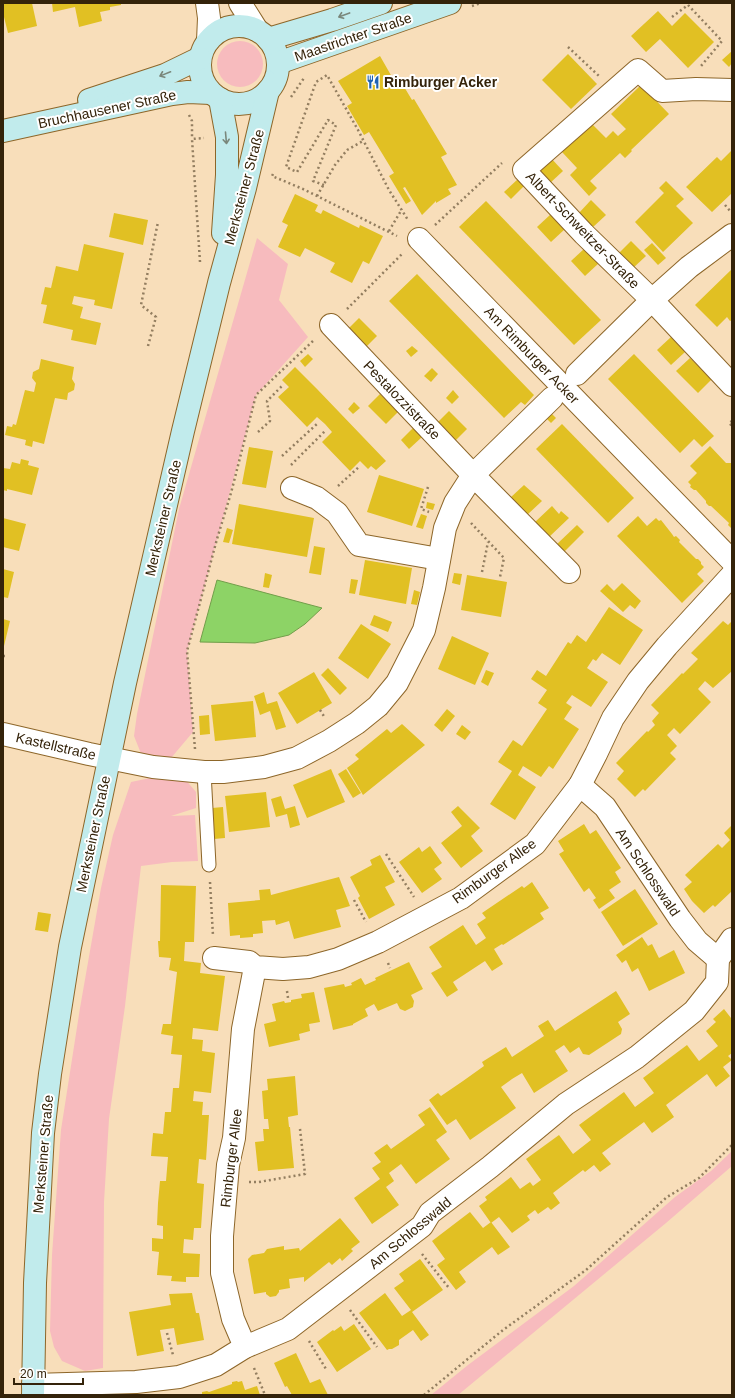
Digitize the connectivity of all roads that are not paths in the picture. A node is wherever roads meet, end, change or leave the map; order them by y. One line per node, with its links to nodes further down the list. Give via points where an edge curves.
1 (206, 3): 6 (street, via 209,18)
2 (240, 3): 5 (street)
3 (381, 3): 5 (main road, Maastrichter Straße, one-way to 5, via 332,20)
4 (460, 5): 7 (main road, Maastrichter Straße)
5 (262, 34): 6 (main road, via 248,27 227,28 217,32); 7 (main road, via 276,51)
6 (204, 49): 10 (main road, via 199,66 201,74 205,84); 11 (main road, Bruchhausener Straße, one-way to 11, via 165,75)
7 (278, 63): 9 (main road, via 278,73)
8 (732, 90): 15 (street, Albert-Schweitzer-Straße, via 662,91 638,70 524,170 584,234)
9 (268, 91): 10 (main road, via 260,98 241,104 230,103); 14 (main road, Merksteiner Straße)
10 (216, 96): 11 (main road, Bruchhausener Straße, via 188,92 172,94); 14 (main road, Merksteiner Straße, one-way to 14, via 227,137 227,175)
11 (3, 130)
12 (732, 235): 15 (street, Albert-Schweitzer-Straße, via 689,267)
13 (415, 242): 23 (street, Am Rimburger Acker)
14 (219, 282): 27 (main road, Merksteiner Straße)
15 (652, 300): 17 (street, Albert-Schweitzer-Straße); 18 (street, Albert-Schweitzer-Straße)
16 (331, 325): 20 (street, Pestalozzistraße)
17 (577, 374)
18 (732, 385)
19 (552, 398): 20 (street)
20 (474, 475): 22 (street, via 452,511 445,528); 24 (street, Pestalozzistraße)
21 (292, 488): 22 (street, via 317,498 337,513 359,546)
22 (439, 559): 28 (street, via 424,630 397,683 381,704 357,724 297,758 264,767 223,772)
23 (732, 561)
24 (569, 572)
25 (732, 576): 29 (street, Rimburger Allee, via 670,642 638,681 613,718)
26 (3, 734): 27 (street, Kastellstraße)
27 (109, 758): 28 (street, via 153,767); 36 (main road, Merksteiner Straße, via 70,947 50,1074 43,1133 35,1283)
28 (200, 771): 30 (lane)
29 (580, 785): 33 (street, Am Schlosswald, via 605,807 680,919 697,941); 34 (street, Rimburger Allee, via 535,844 461,898 378,942 338,959 303,968)
30 (209, 865)
31 (732, 939): 33 (street)
32 (214, 958): 34 (street, Rimburger Allee, via 249,962)
33 (718, 958): 35 (street, Am Schlosswald, via 717,982 694,1011 637,1057 566,1104 430,1213 422,1226 288,1329)
34 (256, 967): 35 (street, Rimburger Allee, via 243,1029 234,1138 228,1165 222,1236 222,1273 234,1319)
35 (245, 1347): 36 (street, Am Schlosswald, via 216,1365 179,1377)
36 (33, 1390)

